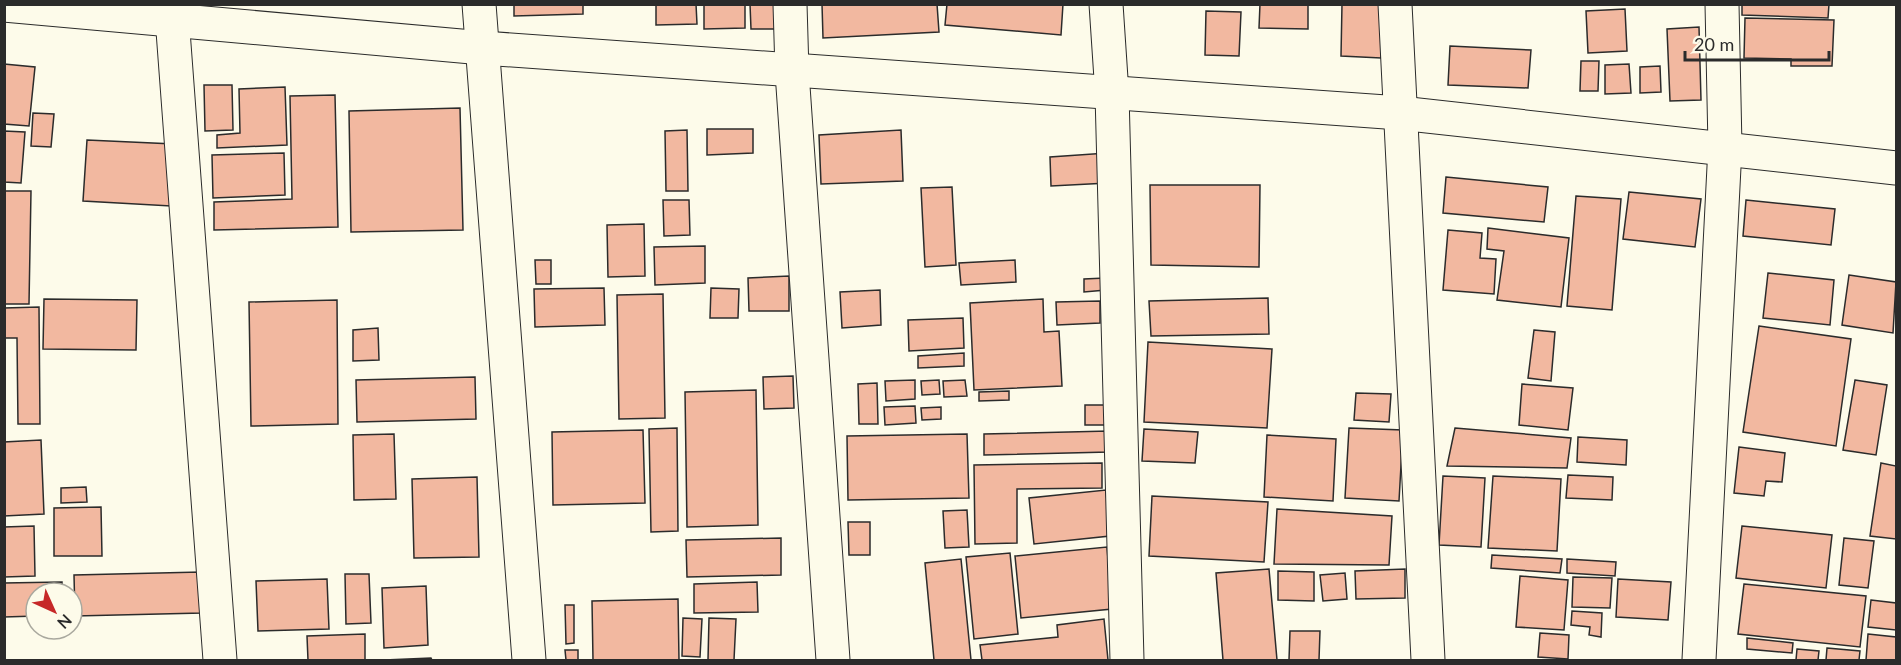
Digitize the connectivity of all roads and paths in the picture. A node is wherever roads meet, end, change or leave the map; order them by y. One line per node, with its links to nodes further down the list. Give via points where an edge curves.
1 (479, 4): 8 (street)
2 (790, 4): 9 (street)
3 (1106, 4): 10 (street)
4 (1395, 4): 11 (street)
5 (1722, 4): 12 (street)
6 (4, 5): 7 (street)
7 (171, 12): 8 (street); 14 (street)
8 (483, 48): 9 (street); 15 (street)
9 (792, 72): 10 (street); 16 (street)
10 (1112, 94): 11 (street); 17 (street)
11 (1400, 113): 12 (street); 18 (street)
12 (1725, 147): 13 (street); 19 (street)
13 (1896, 168)
14 (220, 660)
15 (529, 660)
16 (833, 660)
17 (1127, 660)
18 (1428, 660)
19 (1699, 660)

